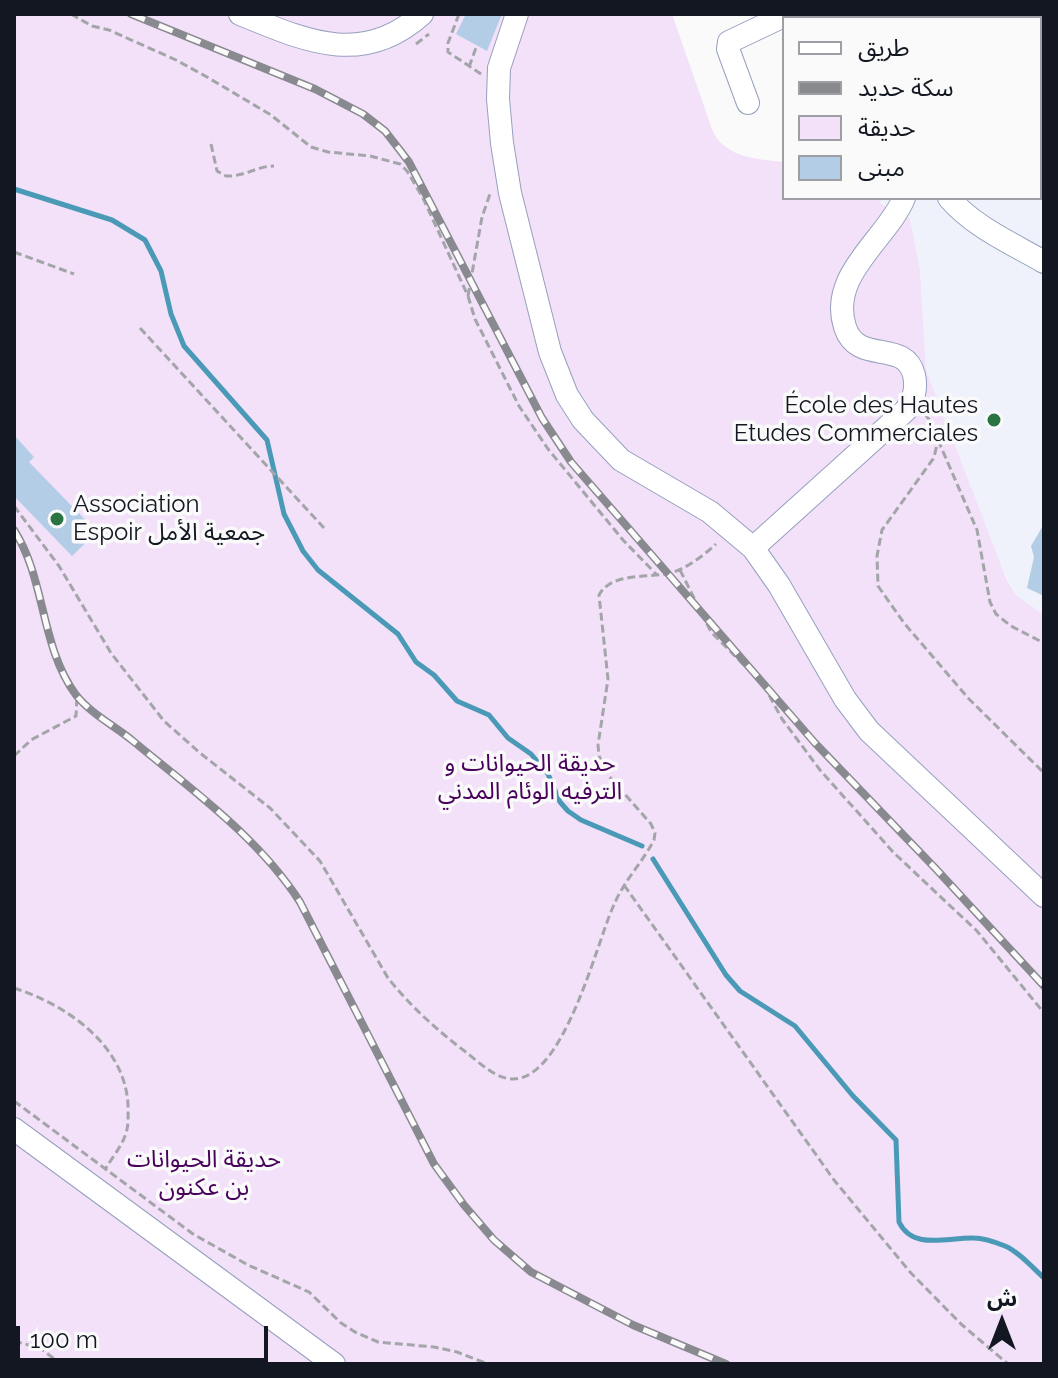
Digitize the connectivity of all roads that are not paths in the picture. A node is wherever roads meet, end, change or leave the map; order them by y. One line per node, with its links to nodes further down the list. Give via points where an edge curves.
1 (240, 14): 2 (street, via 304,40 354,45 405,28)
2 (422, 14)
3 (517, 14): 9 (street, via 498,84 502,143 550,352 567,395 621,460 681,493)
4 (782, 17): 5 (street, via 729,42)
5 (748, 103)
6 (903, 200): 9 (street, via 853,273 842,304 845,329 858,345 896,354 909,364 915,379 913,400)
7 (951, 200): 8 (street, via 979,225)
8 (1044, 262)
9 (753, 548): 10 (street, via 869,731)
10 (1044, 896)
11 (14, 1129): 12 (street)
12 (334, 1364)

